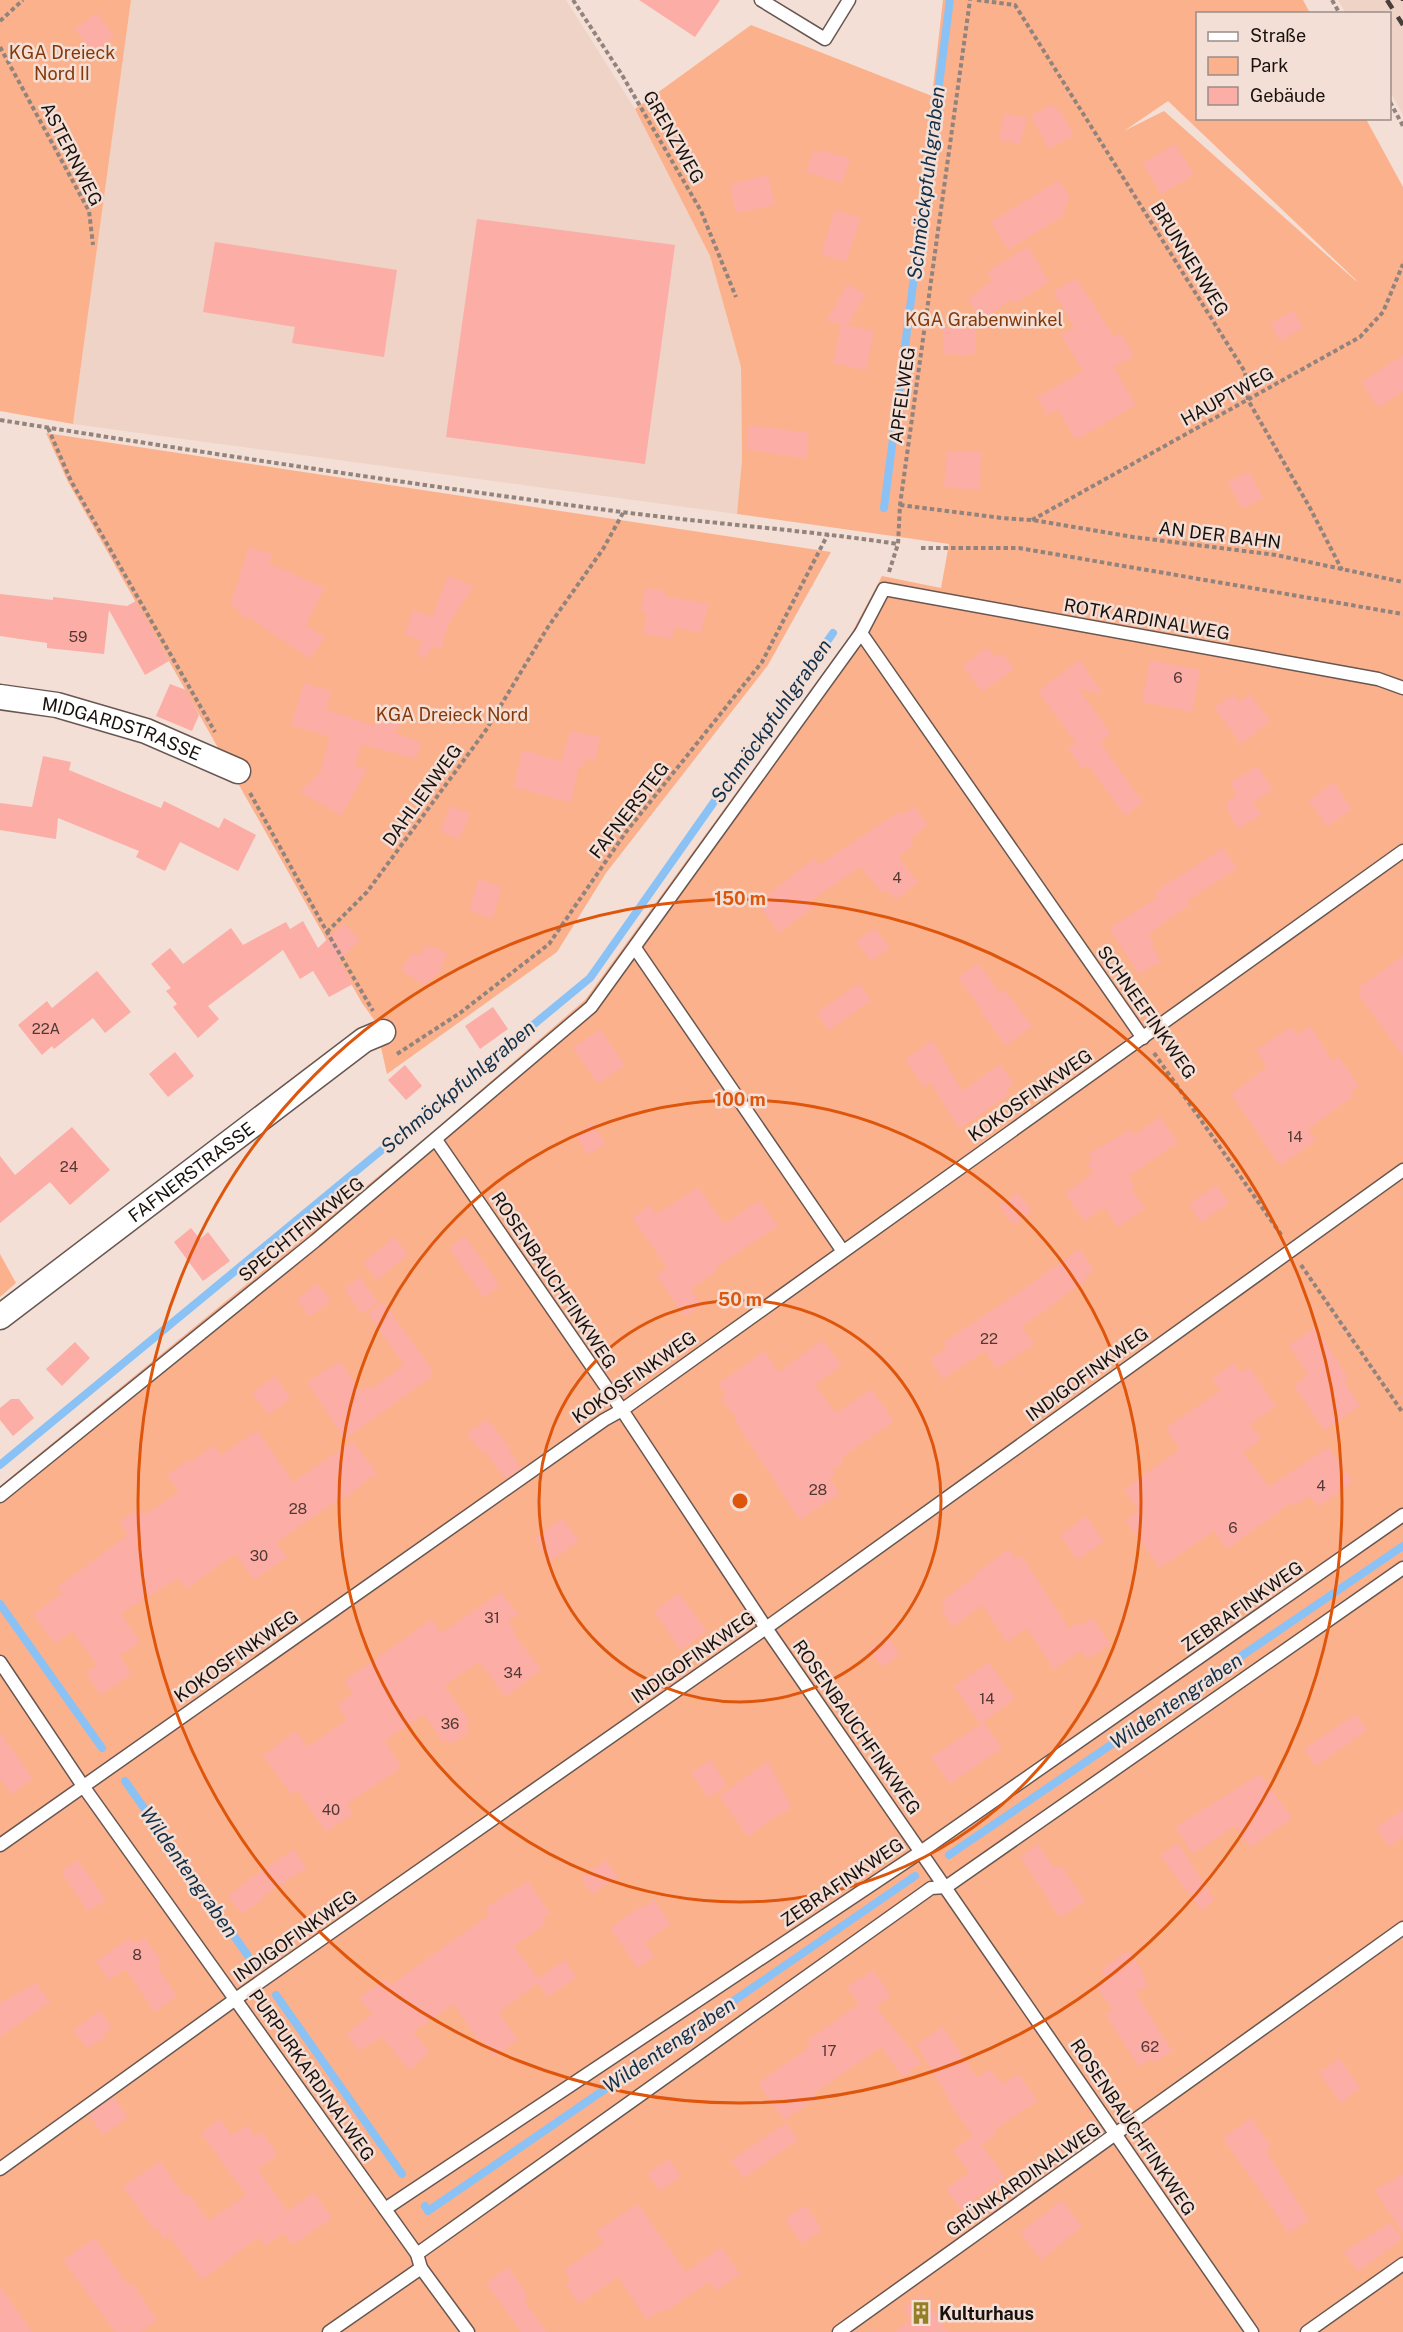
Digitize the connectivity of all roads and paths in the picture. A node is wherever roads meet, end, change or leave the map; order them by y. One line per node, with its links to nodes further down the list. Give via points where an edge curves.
1 (23, 0): 7 (path)
2 (573, 0): 13 (path, GRENZWEG, via 701,211)
3 (760, 0): 4 (lane, via 825,39)
4 (849, 0)
5 (970, 0): 16 (path, APFELWEG)
6 (977, 0): 14 (path, BRUNNENWEG, via 1016,5 1245,372)
7 (0, 21)
8 (0, 47): 11 (path, ASTERNWEG, via 89,211)
9 (1391, 105): 10 (path)
10 (1403, 126)
11 (93, 245)
12 (1403, 264): 14 (path, HAUPTWEG, via 1383,312 1360,337)
13 (736, 297)
14 (1248, 400): 18 (path, HAUPTWEG); 22 (path, BRUNNENWEG)
15 (0, 420): 17 (path)
16 (900, 505): 18 (path, AN DER BAHN); 20 (path, APFELWEG)
17 (623, 512): 19 (path); 31 (path, DAHLIENWEG, via 486,730 367,892)
18 (1032, 520): 22 (path, AN DER BAHN, via 1276,555)
19 (828, 534): 20 (path); 35 (path, FAFNERSTEG, via 762,662 626,832 549,944)
20 (898, 544): 24 (path, APFELWEG)
21 (921, 548): 25 (path, via 1019,548)
22 (1342, 570): 23 (path, AN DER BAHN)
23 (1403, 582)
24 (884, 588): 26 (lane, SPECHTFINKWEG); 27 (lane, ROTKARDINALWEG, via 1367,677)
25 (1403, 614)
26 (861, 633): 32 (lane, SPECHTFINKWEG); 34 (lane, SCHNEEFINKWEG)
27 (1403, 688)
28 (0, 697): 29 (street, MIDGARDSTRASSE, via 57,705 146,731)
29 (238, 771)
30 (1403, 851): 34 (lane, KOKOSFINKWEG)
31 (327, 932)
32 (634, 948): 36 (lane, SPECHTFINKWEG, via 591,1007); 39 (lane)
33 (383, 1032): 40 (street, FAFNERSTRASSE, via 364,1040)
34 (1143, 1038): 38 (path, SCHNEEFINKWEG); 39 (lane, KOKOSFINKWEG)
35 (398, 1056)
36 (436, 1140): 41 (lane, ROSENBAUCHFINKWEG); 43 (lane, SPECHTFINKWEG)
37 (1403, 1170): 38 (lane, INDIGOFINKWEG)
38 (1291, 1249): 42 (path, SCHNEEFINKWEG); 46 (lane, INDIGOFINKWEG)
39 (842, 1250): 41 (lane, KOKOSFINKWEG)
40 (0, 1317)
41 (621, 1410): 46 (lane, ROSENBAUCHFINKWEG); 48 (lane, KOKOSFINKWEG)
42 (1403, 1413)
43 (0, 1496)
44 (1403, 1515): 50 (lane, ZEBRAFINKWEG)
45 (1403, 1568): 51 (lane)
46 (766, 1628): 50 (lane, ROSENBAUCHFINKWEG); 53 (lane, INDIGOFINKWEG)
47 (0, 1662): 48 (lane, PURPURKARDINALWEG)
48 (83, 1786): 49 (lane, KOKOSFINKWEG); 53 (lane, PURPURKARDINALWEG)
49 (0, 1845)
50 (922, 1851): 51 (lane, ROSENBAUCHFINKWEG); 56 (lane, ZEBRAFINKWEG)
51 (946, 1887): 54 (lane, ROSENBAUCHFINKWEG); 57 (lane, via 931,1888)
52 (1403, 1928): 54 (lane, GRÜNKARDINALWEG)
53 (237, 1998): 55 (lane, INDIGOFINKWEG); 56 (lane, PURPURKARDINALWEG)
54 (1117, 2135): 62 (lane, GRÜNKARDINALWEG); 63 (lane, ROSENBAUCHFINKWEG)
55 (0, 2169)
56 (385, 2209): 57 (lane, PURPURKARDINALWEG)
57 (417, 2254): 59 (lane, PURPURKARDINALWEG)
58 (1403, 2264): 64 (lane)
59 (421, 2268): 60 (lane); 61 (lane, PURPURKARDINALWEG)
60 (329, 2332)
61 (468, 2332)
62 (839, 2332)
63 (1252, 2332)
64 (1306, 2332)

